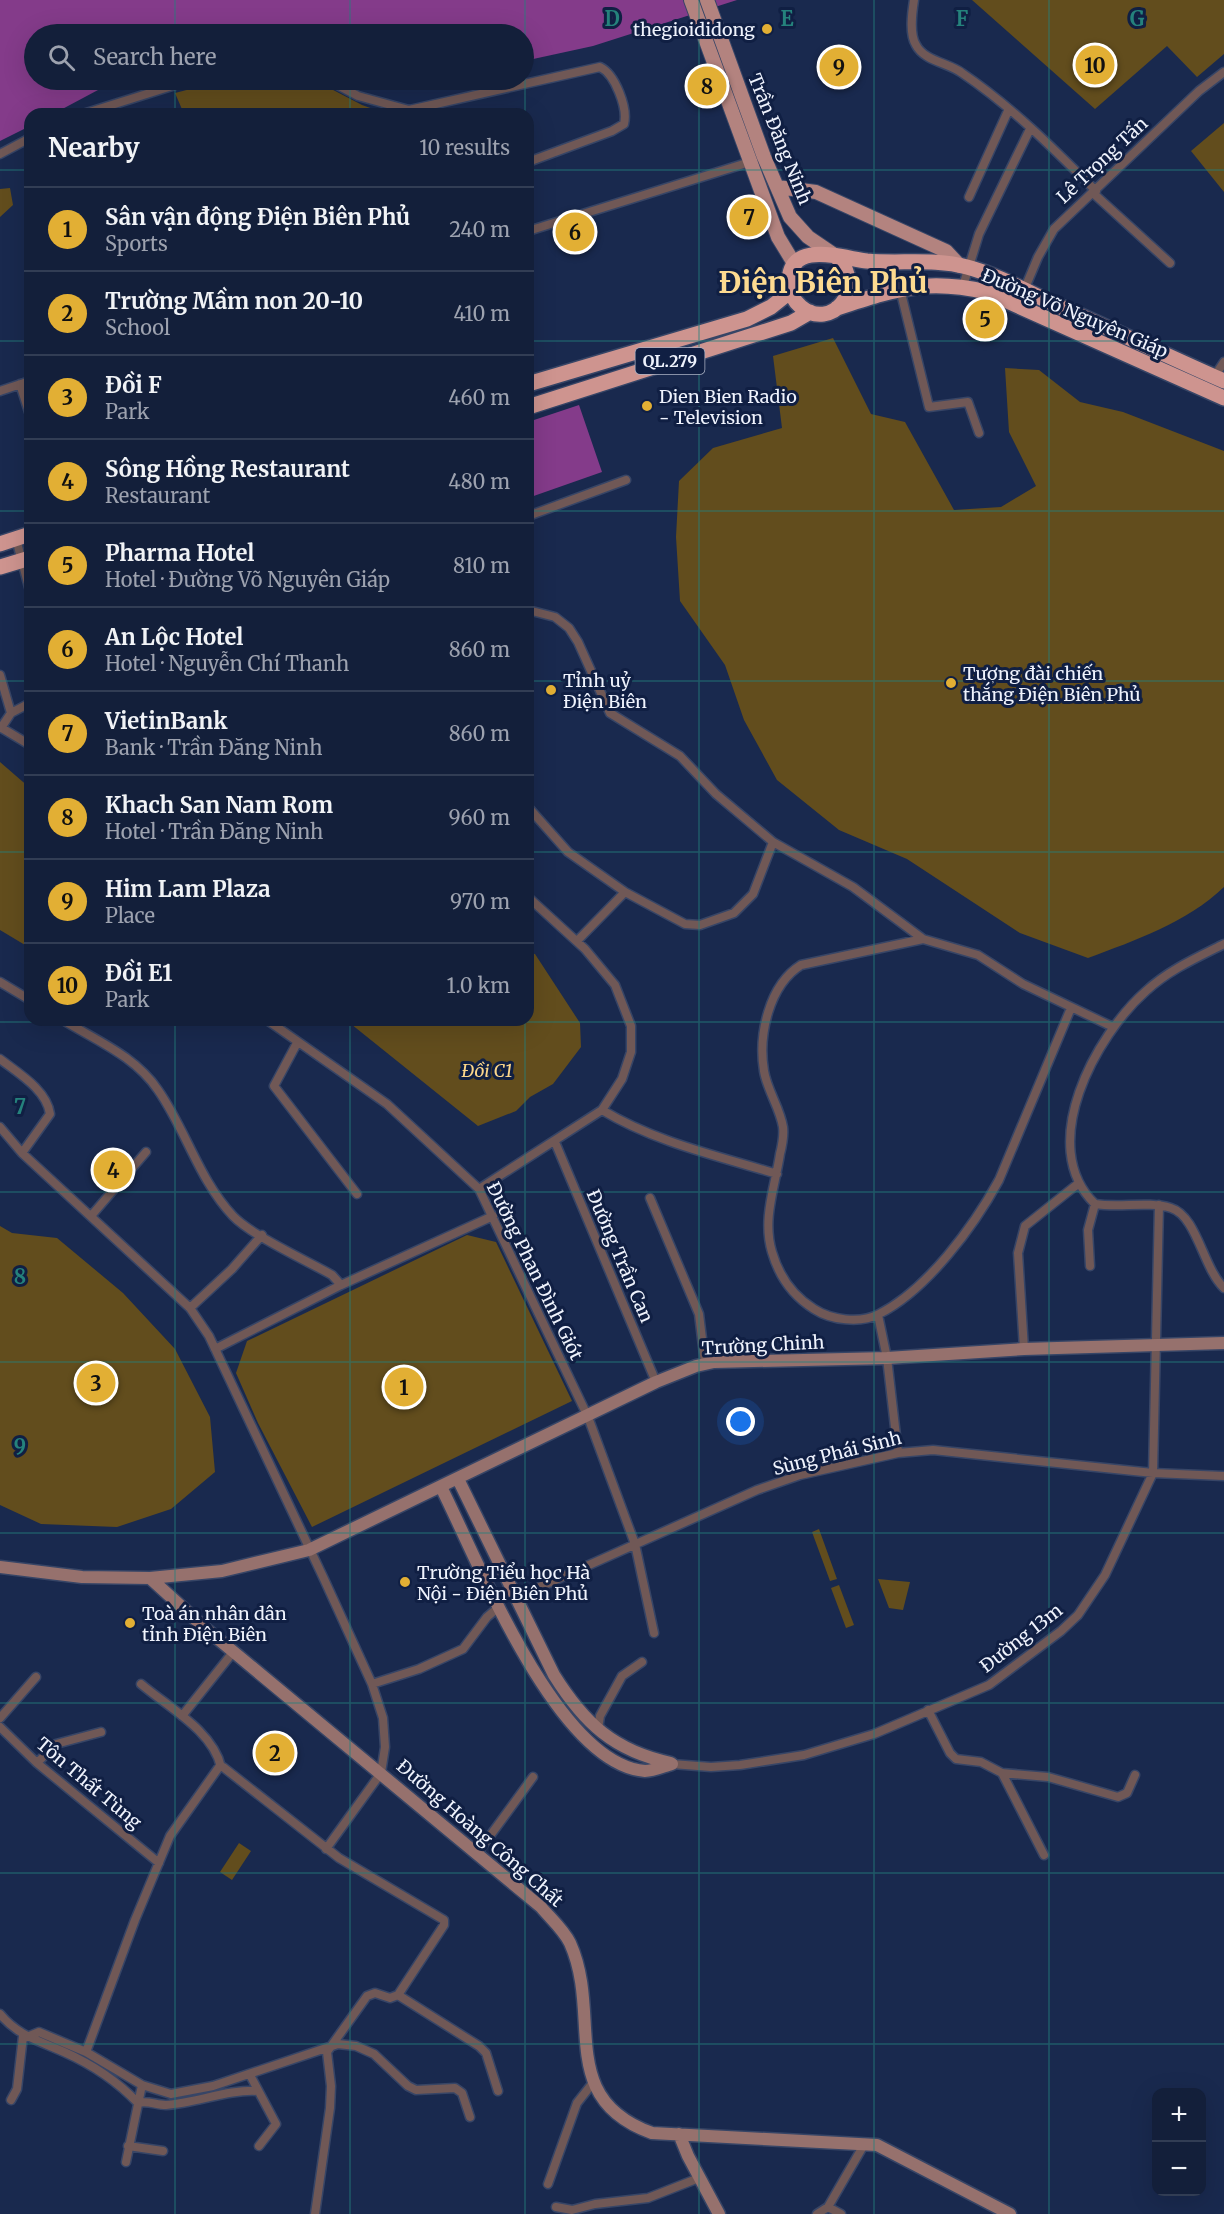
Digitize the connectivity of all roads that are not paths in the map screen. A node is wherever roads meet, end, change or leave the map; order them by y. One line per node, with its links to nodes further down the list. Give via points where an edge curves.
1 (691, 0): 18 (main road, Trần Đăng Ninh)
2 (707, 0): 16 (main road, Trần Đăng Ninh)
3 (914, 0): 12 (street, via 915,45 924,55 961,72)
4 (1224, 72): 20 (street, Lê Trọng Tấn, via 1199,91)
5 (534, 82): 17 (street, via 600,67 612,77 626,117 624,124 612,131)
6 (159, 90): 9 (street)
7 (347, 90): 10 (street)
8 (501, 90): 11 (street)
9 (102, 108)
10 (386, 108)
11 (421, 108)
12 (1008, 111): 13 (street); 21 (street)
13 (1030, 129): 20 (street); 26 (street)
14 (24, 141): 15 (street)
15 (0, 154)
16 (764, 158): 18 (main road); 19 (main road, Trần Đăng Ninh)
17 (534, 160)
18 (750, 162): 22 (street); 25 (main road, Trần Đăng Ninh, via 778,237)
19 (777, 187): 23 (main road, Trần Đăng Ninh, via 790,217 808,237); 26 (main road, via 816,192 946,251)
20 (1095, 192): 24 (street); 29 (street, Lê Trọng Tấn, via 1054,229)
21 (969, 197)
22 (534, 229)
23 (836, 256): 25 (highway, via 810,254); 26 (highway, Đường Võ Nguyên Giáp); 32 (highway, via 850,282 844,301)
24 (1170, 263)
25 (795, 265): 30 (highway)
26 (964, 266): 27 (street); 29 (highway, Đường Võ Nguyên Giáp)
27 (963, 286): 28 (highway, Đường Võ Nguyên Giáp / QL.279, via 923,284); 31 (highway, Đường Võ Nguyên Giáp / QL.279, via 987,292)
28 (900, 290): 32 (highway, Đường Võ Nguyên Giáp / QL.279); 43 (street, via 929,407 968,402)
29 (1023, 290): 31 (street, Lê Trọng Tấn); 35 (highway, Đường Võ Nguyên Giáp)
30 (790, 291): 33 (highway); 36 (highway, QL.279, via 771,307 747,319)
31 (1017, 307): 41 (highway, Đường Võ Nguyên Giáp / QL.279)
32 (837, 308): 33 (highway, QL.279)
33 (810, 312): 42 (highway, QL.279, via 791,323)
34 (1224, 362): 35 (street)
35 (1219, 379)
36 (534, 382)
37 (24, 383): 38 (street)
38 (20, 384): 39 (street); 40 (street)
39 (0, 391)
40 (24, 396)
41 (1224, 398)
42 (534, 405)
43 (979, 433)
44 (626, 480): 45 (street)
45 (534, 514)
46 (23, 537): 47 (highway)
47 (0, 544)
48 (24, 560): 49 (highway)
49 (0, 567)
50 (534, 612): 57 (street, via 555,617 568,628 610,713 680,756 716,794)
51 (0, 675): 53 (street)
52 (24, 706): 53 (street)
53 (11, 713): 54 (street)
54 (0, 727): 55 (street)
55 (24, 741)
56 (534, 814): 58 (street, via 568,852)
57 (773, 842): 58 (street, via 753,894 734,913 717,921 685,924); 60 (street, via 853,886)
58 (625, 892): 61 (street)
59 (534, 902): 61 (street)
60 (923, 939): 65 (street, via 978,955); 76 (street, via 801,965 773,998 762,1038 762,1055 783,1127)
61 (578, 941): 71 (street, via 615,985 631,1026 631,1052 622,1079)
62 (1224, 944): 68 (street, via 1164,976)
63 (0, 982): 64 (street)
64 (24, 996)
65 (1071, 1008): 68 (street); 90 (street, via 987,1202 933,1271)
66 (73, 1026): 85 (street, via 139,1067 158,1090 223,1204 236,1219)
67 (275, 1026): 69 (street, Đường Phan Đình Giót)
68 (1113, 1027): 77 (street, via 1094,1059 1074,1110 1070,1151)
69 (297, 1043): 78 (street, Đường Phan Đình Giót, via 387,1104); 79 (street, via 274,1086)
70 (0, 1059): 75 (street, via 37,1089 49,1105 50,1114)
71 (602, 1110): 73 (street); 76 (street, via 685,1146)
72 (0, 1127): 75 (street, Đường Hoàng Công Chất)
73 (555, 1142): 78 (street); 97 (street, Đường Trần Can)
74 (146, 1152): 83 (street)
75 (22, 1153): 83 (street, Đường Hoàng Công Chất)
76 (777, 1174): 90 (street, via 767,1227 784,1282 823,1315 841,1320)
77 (1079, 1183): 81 (street); 94 (street, via 1032,1219 1023,1234 1018,1253)
78 (479, 1189): 84 (street, Đường Phan Đình Giót)
79 (357, 1194)
80 (650, 1198): 96 (street, via 699,1314)
81 (1095, 1204): 82 (street); 86 (street, via 1088,1230)
82 (1159, 1206): 88 (street, via 1182,1213 1188,1220 1207,1264); 92 (street, Đường 13m)
83 (91, 1216): 89 (street, Đường Hoàng Công Chất)
84 (493, 1216): 87 (street); 98 (street, Đường Phan Đình Giót)
85 (262, 1235): 87 (street, via 332,1275); 89 (street)
86 (1090, 1266)
87 (341, 1285): 93 (street)
88 (1224, 1288)
89 (190, 1308): 93 (street, Đường Hoàng Công Chất)
90 (878, 1315): 95 (street)
91 (1224, 1342): 92 (street, Trường Chinh)
92 (1156, 1343): 94 (street, Trường Chinh); 100 (street, Đường 13m)
93 (215, 1349): 106 (street, Đường Hoàng Công Chất)
94 (1024, 1349): 95 (street, Trường Chinh)
95 (887, 1358): 96 (street, Trường Chinh); 99 (street)
96 (705, 1363): 97 (street, Trường Chinh)
97 (656, 1382): 98 (street, Trường Chinh)
98 (588, 1417): 102 (street, Trường Chinh); 104 (street, Đường Phan Đình Giót)
99 (898, 1453): 100 (street, Sùng Phái Sinh, via 933,1450); 104 (street, Sùng Phái Sinh, via 800,1475)
100 (1153, 1473): 101 (street, Sùng Phái Sinh); 118 (street, Đường 13m, via 1116,1554 1078,1614 989,1685)
101 (1224, 1476)
102 (458, 1479): 103 (street, Trường Chinh); 105 (street)
103 (441, 1487): 106 (street, Trường Chinh); 107 (street)
104 (635, 1544): 110 (street, Sùng Phái Sinh); 112 (street, Đường Phan Đình Giót)
105 (491, 1548): 107 (street); 110 (street)
106 (309, 1550): 109 (street, Trường Chinh, via 222,1571); 117 (street, Đường Hoàng Công Chất)
107 (476, 1557): 111 (street)
108 (0, 1567): 109 (street, Trường Chinh, via 82,1577)
109 (150, 1578): 113 (street)
110 (515, 1598): 111 (street); 122 (street, via 562,1688)
111 (500, 1606): 117 (street, via 463,1648 419,1669); 125 (street, via 546,1692 577,1732 597,1749 631,1768 648,1771)
112 (654, 1633)
113 (234, 1651): 119 (street); 127 (street)
114 (642, 1662): 122 (street, via 622,1676 600,1716)
115 (36, 1677): 120 (street)
116 (141, 1684): 119 (street)
117 (372, 1684): 127 (street, Đường Hoàng Công Chất, via 383,1718 385,1747)
118 (928, 1710): 125 (street, Đường 13m, via 874,1734 804,1755 711,1767); 128 (street, via 953,1757 981,1762)
119 (182, 1716): 126 (street, via 218,1752)
120 (0, 1718)
121 (0, 1727): 124 (street, Tôn Thất Tùng)
122 (598, 1729): 125 (street, via 627,1751)
123 (101, 1732): 124 (street, via 56,1744)
124 (37, 1763): 134 (street, Tôn Thất Tùng)
125 (672, 1764)
126 (221, 1767): 131 (street); 134 (street, via 170,1836)
127 (381, 1773): 131 (street); 132 (street, Đường Hoàng Công Chất)
128 (1002, 1773): 129 (street, via 1048,1777 1118,1797 1127,1793); 133 (street)
129 (1135, 1775)
130 (533, 1778): 132 (street)
131 (326, 1849): 135 (street, via 444,1920)
132 (476, 1855): 141 (street, Đường Hoàng Công Chất, via 541,1907 570,1943 582,1999)
133 (1044, 1855)
134 (159, 1863): 139 (street)
135 (398, 1995): 138 (street, via 390,1998 371,1993); 144 (street, via 479,2046 486,2053)
136 (0, 2014): 137 (street)
137 (25, 2036): 139 (street, via 39,2032); 145 (street, via 17,2089); 146 (street, via 80,2061 124,2088)
138 (331, 2046): 140 (street); 147 (street, via 356,2046 374,2054 416,2090 455,2088 462,2093); 158 (street, via 327,2052 330,2108)
139 (86, 2052): 142 (street)
140 (250, 2075): 142 (street, via 184,2093 158,2092); 143 (street)
141 (592, 2084): 148 (street, Đường Hoàng Công Chất, via 613,2113 630,2125 652,2133); 155 (street, via 577,2103)
142 (142, 2085): 146 (street)
143 (258, 2091): 146 (street, via 241,2089 223,2096 172,2104); 151 (street, via 276,2124)
144 (498, 2091)
145 (11, 2100)
146 (138, 2103): 150 (street)
147 (470, 2117)
148 (679, 2134): 149 (street, Đường Hoàng Công Chất); 154 (street)
149 (865, 2143): 157 (street); 162 (street, Đường Hoàng Công Chất, via 895,2153)
150 (128, 2146): 152 (street); 153 (street)
151 (259, 2146)
152 (163, 2151)
153 (126, 2162)
154 (699, 2178): 156 (street, via 648,2198 572,2210); 159 (street)
155 (548, 2184)
156 (556, 2207)
157 (828, 2207): 160 (street); 161 (street)
158 (315, 2214)
159 (719, 2214)
160 (817, 2214)
161 (841, 2214)
162 (1010, 2214)

